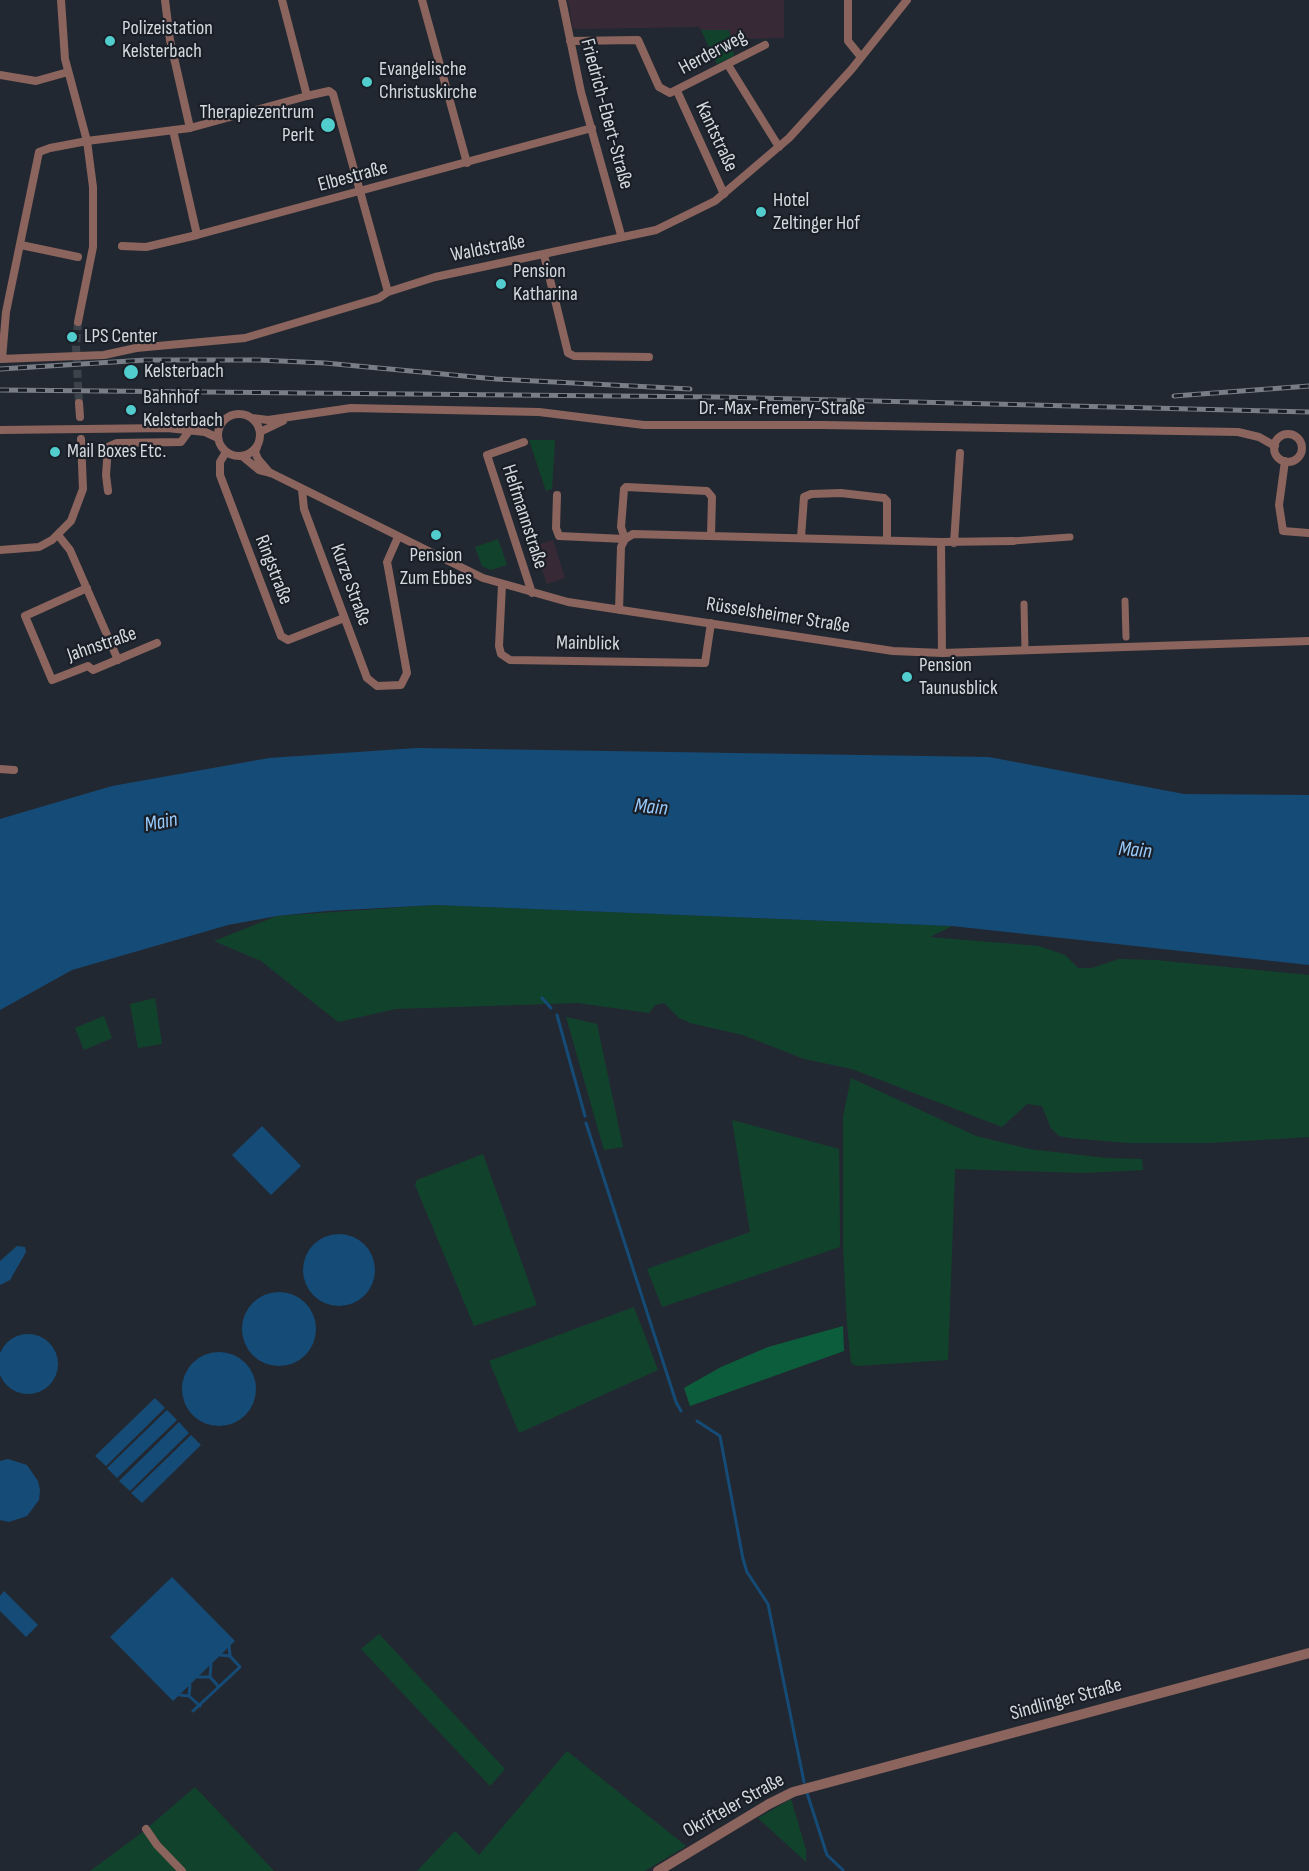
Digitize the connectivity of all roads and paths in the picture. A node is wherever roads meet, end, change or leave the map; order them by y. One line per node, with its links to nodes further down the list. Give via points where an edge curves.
1 (61, 0): 12 (street)
2 (165, 0): 16 (street)
3 (282, 0): 15 (street)
4 (422, 0): 21 (street)
5 (562, 0): 8 (street, Friedrich-Ebert-Straße)
6 (848, 0): 10 (street, via 848,41)
7 (907, 0): 10 (street, Waldstraße)
8 (570, 41): 14 (street, Kantstraße, via 638,40 659,87 670,93); 17 (street, Friedrich-Ebert-Straße)
9 (765, 45): 11 (street, Herderweg)
10 (861, 57): 20 (street, Waldstraße, via 808,119)
11 (728, 64): 14 (street, Herderweg); 20 (street)
12 (68, 72): 13 (street, via 36,81); 19 (street)
13 (0, 75)
14 (677, 91): 23 (street, Kantstraße)
15 (307, 96): 16 (street); 22 (street, via 329,91 333,94)
16 (190, 128): 18 (street)
17 (592, 128): 21 (street, Elbestraße); 25 (street, Friedrich-Ebert-Straße)
18 (173, 130): 19 (street); 24 (street)
19 (87, 141): 26 (street, via 50,147 39,153); 31 (street, via 94,233)
20 (778, 147): 23 (street, Waldstraße)
21 (467, 163): 22 (street, Elbestraße)
22 (361, 192): 24 (street, Elbestraße); 30 (street)
23 (724, 194): 25 (street, Waldstraße, via 656,230)
24 (197, 235): 27 (street, Elbestraße, via 146,247)
25 (621, 236): 28 (street, Waldstraße)
26 (21, 245): 29 (street); 33 (street, via 6,312)
27 (122, 246)
28 (544, 255): 30 (street, Waldstraße, via 451,273); 32 (street, via 568,353)
29 (78, 257)
30 (388, 292): 33 (street, Waldstraße, via 316,318 231,340 136,348 104,355)
31 (78, 322)
32 (649, 357)
33 (1, 359)
34 (79, 403): 35 (street)
35 (80, 417)
36 (252, 418): 37 (street, Dr.-Max-Fremery-Straße); 38 (street, via 240,413); 42 (street)
37 (289, 418): 42 (street, Dr.-Max-Fremery-Straße); 48 (street, Dr.-Max-Fremery-Straße, via 351,408 555,413 644,425 1238,432)
38 (222, 421): 39 (street); 43 (street)
39 (167, 428): 40 (street); 41 (street)
40 (0, 430)
41 (189, 431): 43 (street); 55 (street, via 181,442 110,446 106,450)
42 (260, 432): 47 (street)
43 (218, 438): 49 (street)
44 (81, 439): 58 (street, via 81,502)
45 (1305, 441): 48 (street, via 1286,434); 52 (street, via 1295,460)
46 (524, 442): 71 (street, Helfmannstraße, via 487,455)
47 (257, 446): 51 (street); 53 (street, Rüsselsheimer Straße, via 258,459)
48 (1275, 446): 52 (street, via 1277,456)
49 (226, 452): 51 (street); 75 (street, Ringstraße, via 220,462 220,475 281,636 288,639)
50 (960, 453): 67 (street)
51 (242, 456): 53 (street, Rüsselsheimer Straße, via 259,470)
52 (1285, 461): 57 (street, via 1280,505 1283,531)
53 (271, 473): 54 (street, Rüsselsheimer Straße)
54 (302, 490): 60 (street, Rüsselsheimer Straße); 75 (street, Kurze Straße, via 304,509)
55 (108, 491)
56 (556, 495): 63 (street, via 559,536)
57 (1309, 533)
58 (58, 535): 68 (street, via 39,547); 70 (street, via 70,550)
59 (711, 536): 61 (street); 63 (street, via 633,534); 63 (street, via 712,497 707,491 626,487 621,527)
60 (398, 537): 69 (street, Rüsselsheimer Straße); 75 (street, Kurze Straße, via 387,561 408,673 401,685 377,686 367,678)
61 (801, 537): 64 (street); 64 (street, via 804,497 842,493 887,501)
62 (1070, 537): 65 (street)
63 (625, 539): 74 (street, via 621,547)
64 (887, 540): 66 (street)
65 (1013, 541): 67 (street)
66 (941, 542): 67 (street); 81 (street)
67 (954, 543)
68 (0, 550)
69 (502, 585): 71 (street, Rüsselsheimer Straße); 76 (street, Mainblick, via 499,646 501,654 510,660 705,663)
70 (87, 588): 82 (street); 82 (street, Jahnstraße, via 28,614 25,620 52,680)
71 (532, 593): 74 (street, Rüsselsheimer Straße)
72 (1125, 601): 77 (street)
73 (1024, 604): 80 (street)
74 (619, 610): 76 (street, Rüsselsheimer Straße)
75 (344, 618)
76 (711, 623): 81 (street, Rüsselsheimer Straße, via 893,651)
77 (1126, 637)
78 (1309, 641): 80 (street, Rüsselsheimer Straße)
79 (157, 643): 82 (street, Jahnstraße)
80 (1025, 650): 81 (street, Rüsselsheimer Straße)
81 (942, 653)
82 (118, 660)
83 (0, 769): 84 (street)
84 (14, 770)
85 (1309, 1653): 86 (street, Sindlinger Straße)
86 (832, 1780): 89 (street, Okrifteler Straße, via 769,1804)
87 (146, 1829): 88 (street)
88 (182, 1871)
89 (658, 1871)

